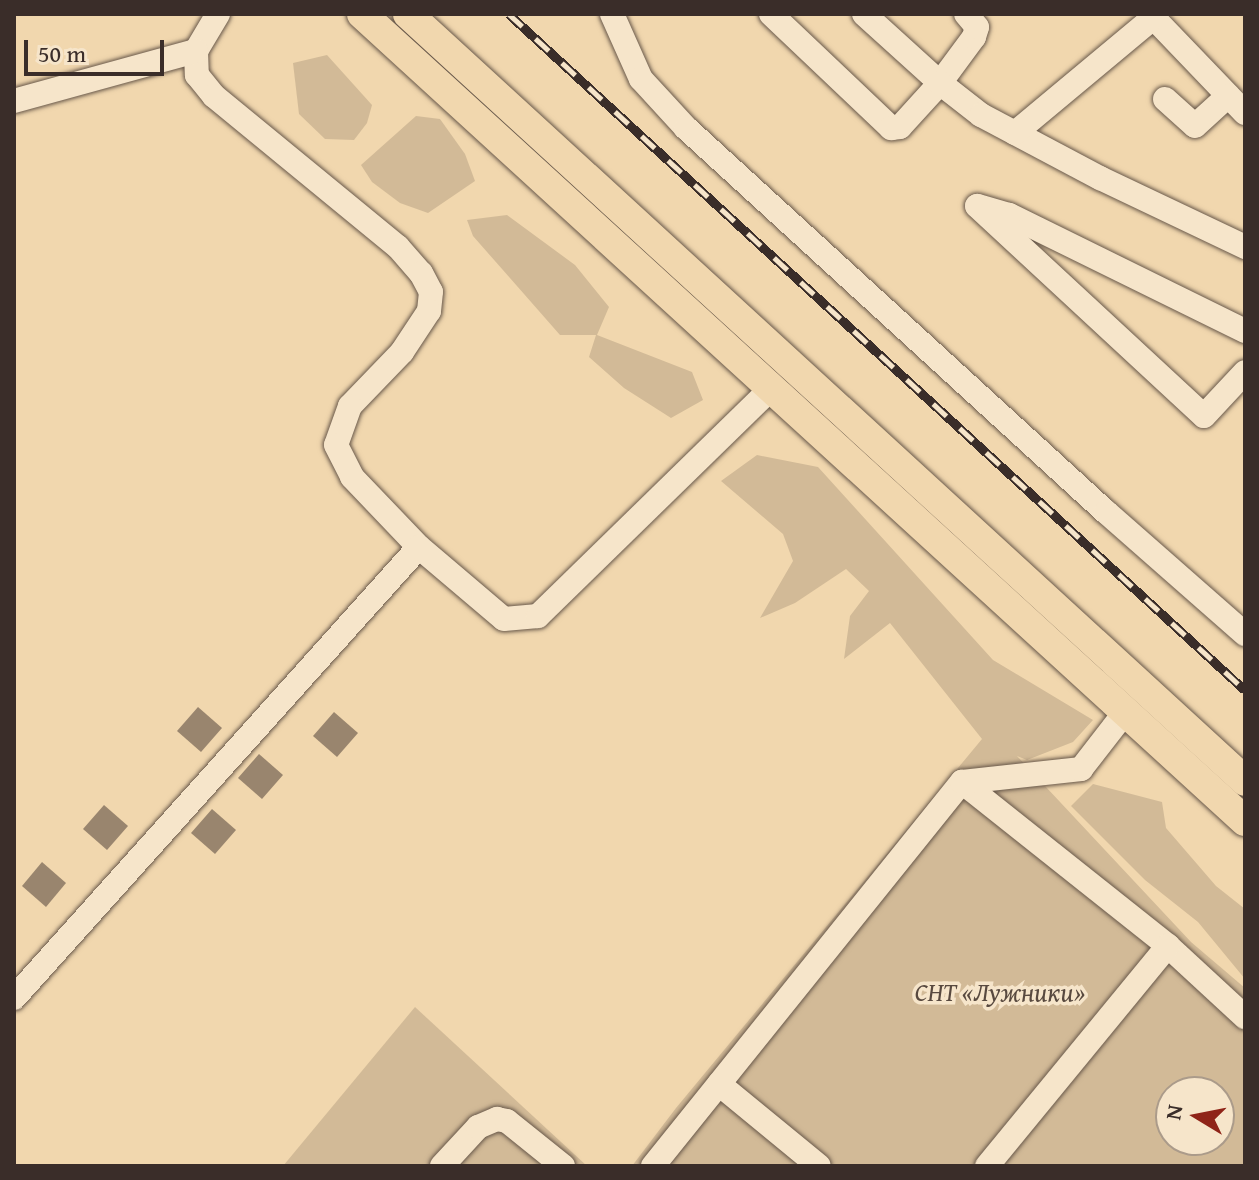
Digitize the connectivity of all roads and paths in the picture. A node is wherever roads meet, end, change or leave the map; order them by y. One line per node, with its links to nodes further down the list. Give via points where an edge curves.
1 (218, 14): 9 (street)
2 (362, 14): 18 (main road)
3 (408, 14): 22 (main road)
4 (612, 14): 20 (street, via 641,79 686,128)
5 (771, 14): 10 (street, via 891,128 900,127)
6 (864, 14): 10 (street)
7 (966, 14): 10 (street, via 977,27 974,37)
8 (1151, 16): 13 (street); 14 (street)
9 (196, 51): 12 (street); 19 (street, via 197,75 214,96 398,247 431,292 429,311 402,352 350,406 336,445 352,477)
10 (940, 83): 14 (street)
11 (1165, 99): 13 (street, via 1195,126)
12 (14, 101)
13 (1236, 105)
14 (1015, 133): 15 (street)
15 (1245, 247)
16 (1245, 331): 17 (street, via 1009,215 977,206 1204,416)
17 (1245, 372)
18 (771, 389): 19 (street, via 538,616 504,619); 21 (main road)
19 (419, 547): 26 (street)
20 (1245, 634)
21 (1126, 711): 23 (street, via 1081,769); 24 (main road)
22 (1245, 781)
23 (962, 782): 25 (street); 28 (street)
24 (1245, 821)
25 (1168, 946): 27 (street); 33 (street)
26 (14, 998)
27 (1245, 1017)
28 (719, 1084): 31 (street); 32 (street)
29 (442, 1166): 30 (street, via 478,1127 497,1119 507,1121)
30 (563, 1166)
31 (653, 1166)
32 (819, 1166)
33 (987, 1166)

